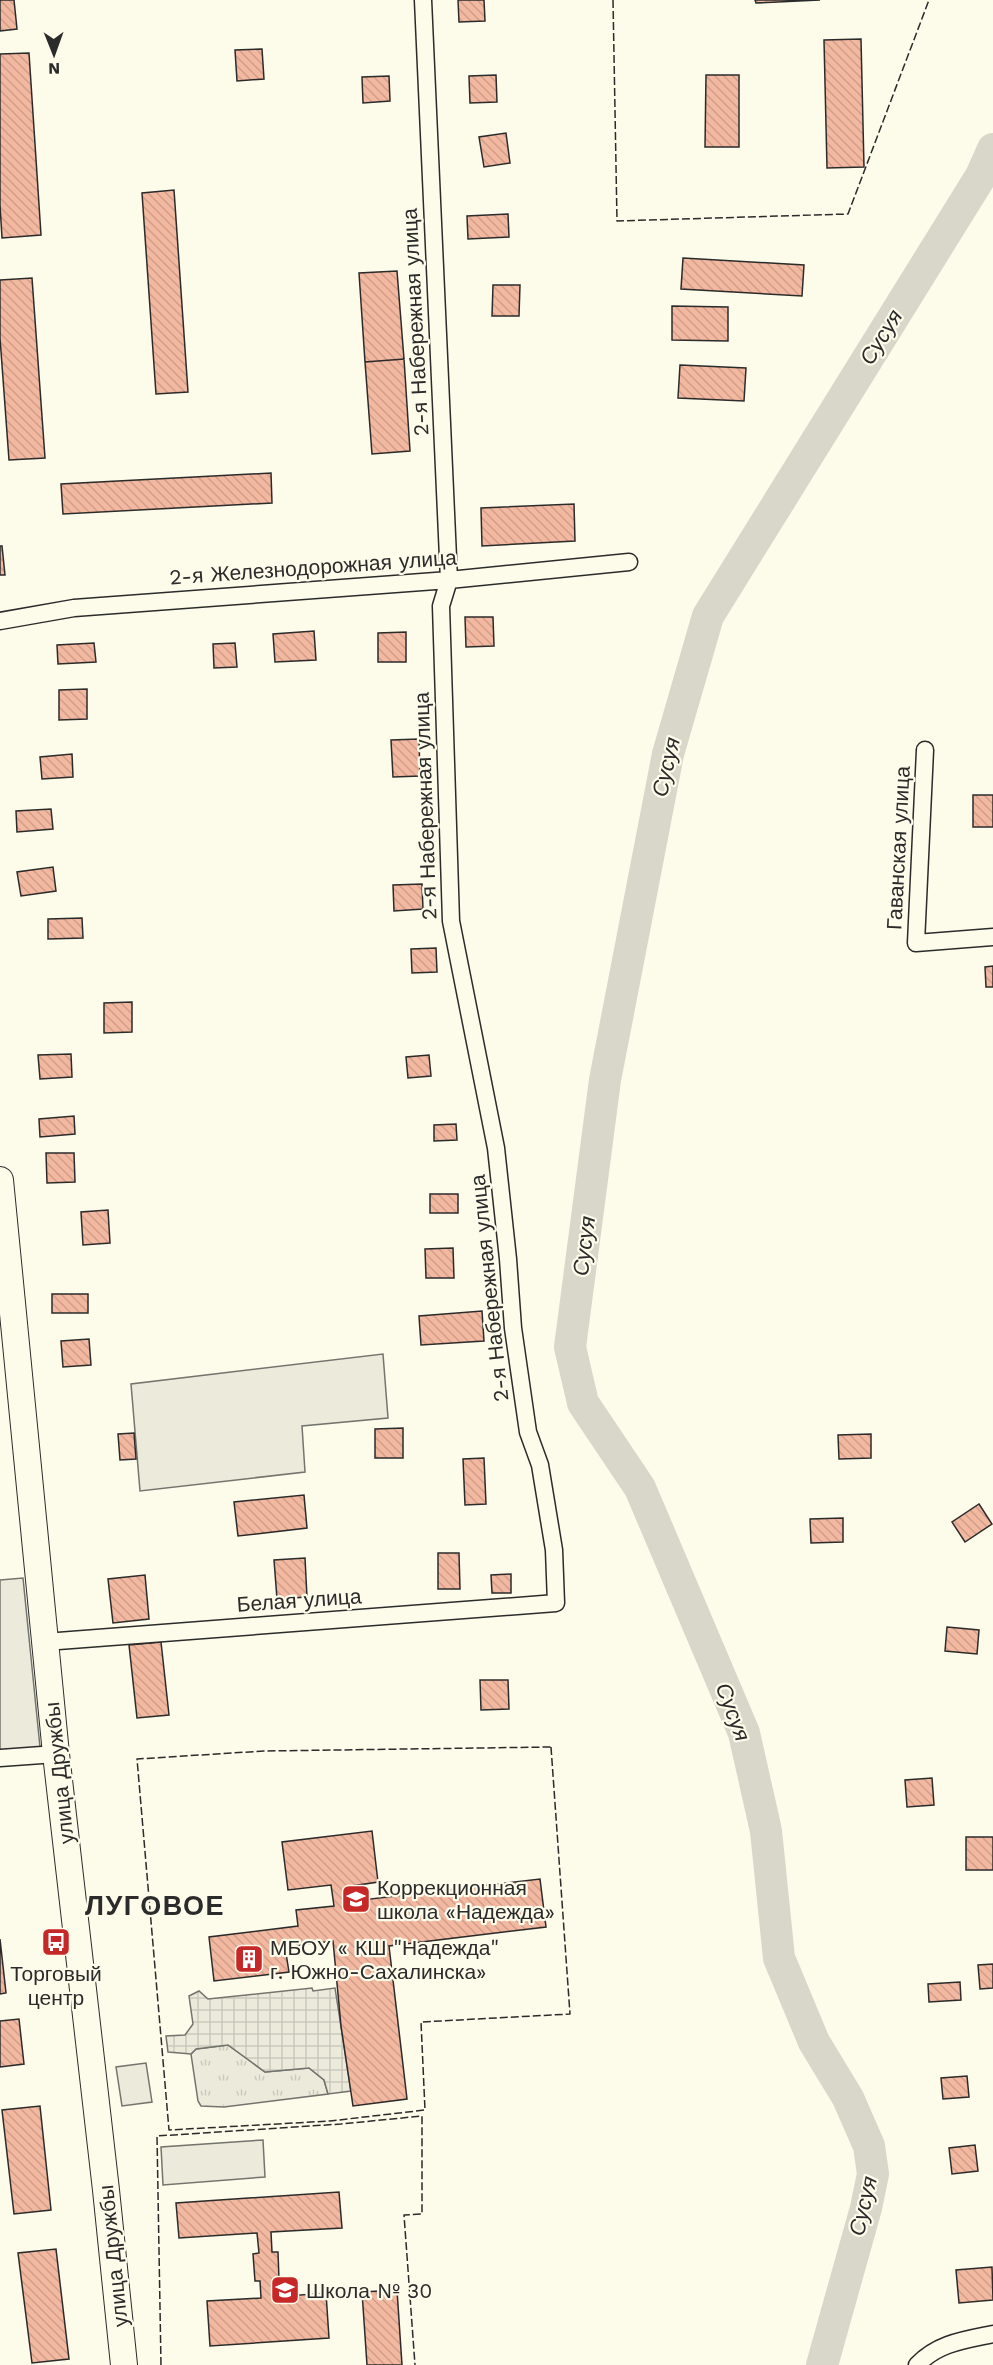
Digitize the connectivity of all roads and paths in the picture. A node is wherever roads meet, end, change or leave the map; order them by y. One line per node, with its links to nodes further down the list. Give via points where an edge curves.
1 (423, 0): 3 (street, 2-я Набережная улица)
2 (629, 562): 3 (street, 2-я Железнодорожная улица)
3 (449, 580): 4 (street, 2-я Железнодорожная улица, via 74,608); 8 (street, 2-я Набережная улица, via 441,606 451,921 496,1148 513,1328 528,1432 540,1465 554,1550)
4 (0, 621)
5 (926, 750): 6 (street, Гаванская улица, via 916,943)
6 (993, 937)
7 (0, 1180): 9 (main road, улица Дружбы)
8 (556, 1603): 9 (street, Белая улица)
9 (45, 1642): 10 (main road, улица Дружбы)
10 (56, 1754): 11 (street); 13 (main road, улица Дружбы)
11 (0, 1758)
12 (993, 2334): 14 (street, via 946,2343)
13 (124, 2365)
14 (917, 2365)

